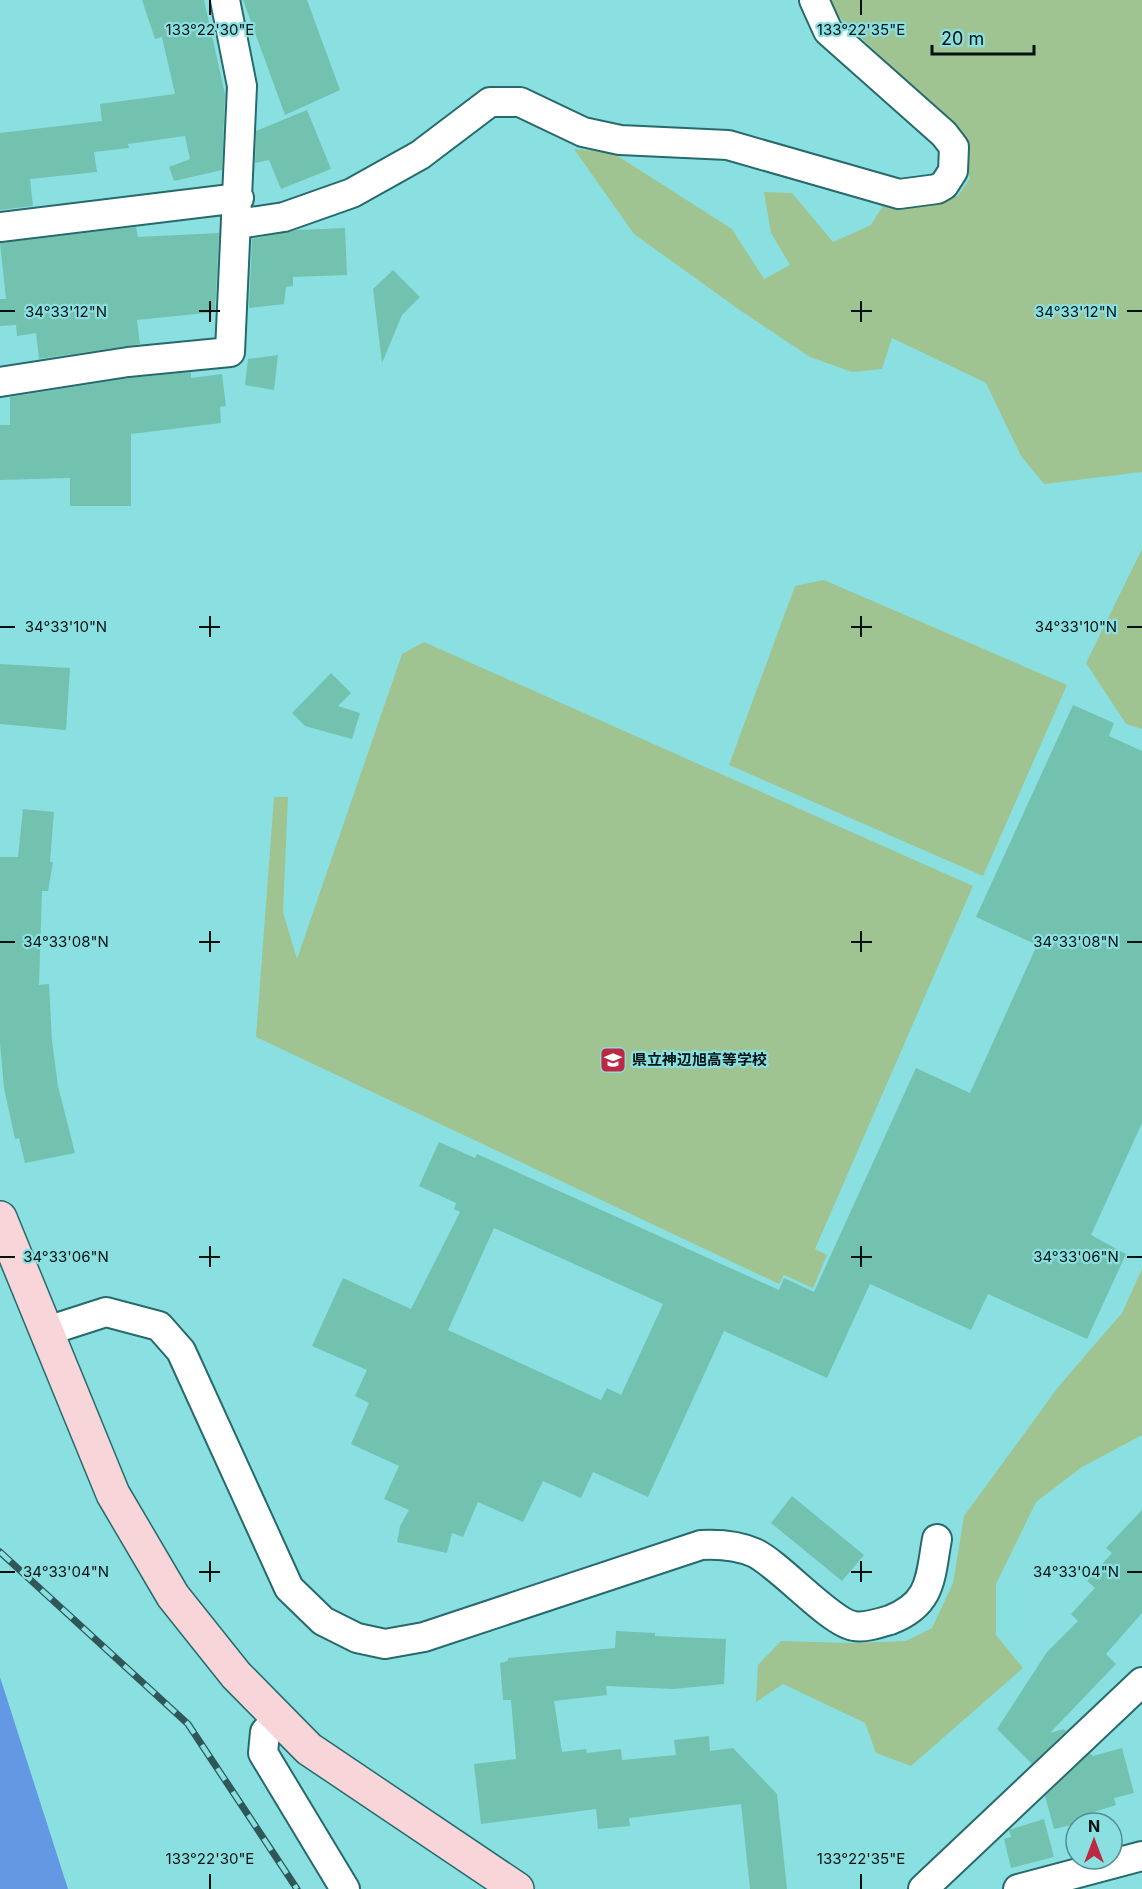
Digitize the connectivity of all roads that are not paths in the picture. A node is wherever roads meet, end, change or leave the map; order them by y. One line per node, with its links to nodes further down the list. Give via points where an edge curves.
1 (225, 0): 3 (street, via 242,86)
2 (814, 0): 3 (street, via 828,31 954,147 953,171 937,189 899,194 728,145 620,140 583,132 520,102 490,102 420,155 352,193 284,217)
3 (238, 211): 4 (street); 5 (street, via 230,352 128,362)
4 (0, 227)
5 (0, 382)
6 (0, 1218): 7 (street)
7 (47, 1331): 8 (street, via 106,1312 159,1326 181,1351 289,1588 323,1621 357,1638 385,1644 424,1636 701,1545 727,1544 755,1553 829,1612 853,1626 882,1623 906,1614 927,1593); 10 (street, via 113,1494 167,1586 236,1675)
8 (937, 1539)
9 (1142, 1683): 14 (street)
10 (279, 1718): 12 (street, via 265,1732 263,1753); 13 (street, via 309,1749)
11 (1142, 1856): 15 (street)
12 (345, 1889)
13 (517, 1889)
14 (923, 1889)
15 (1018, 1889)

